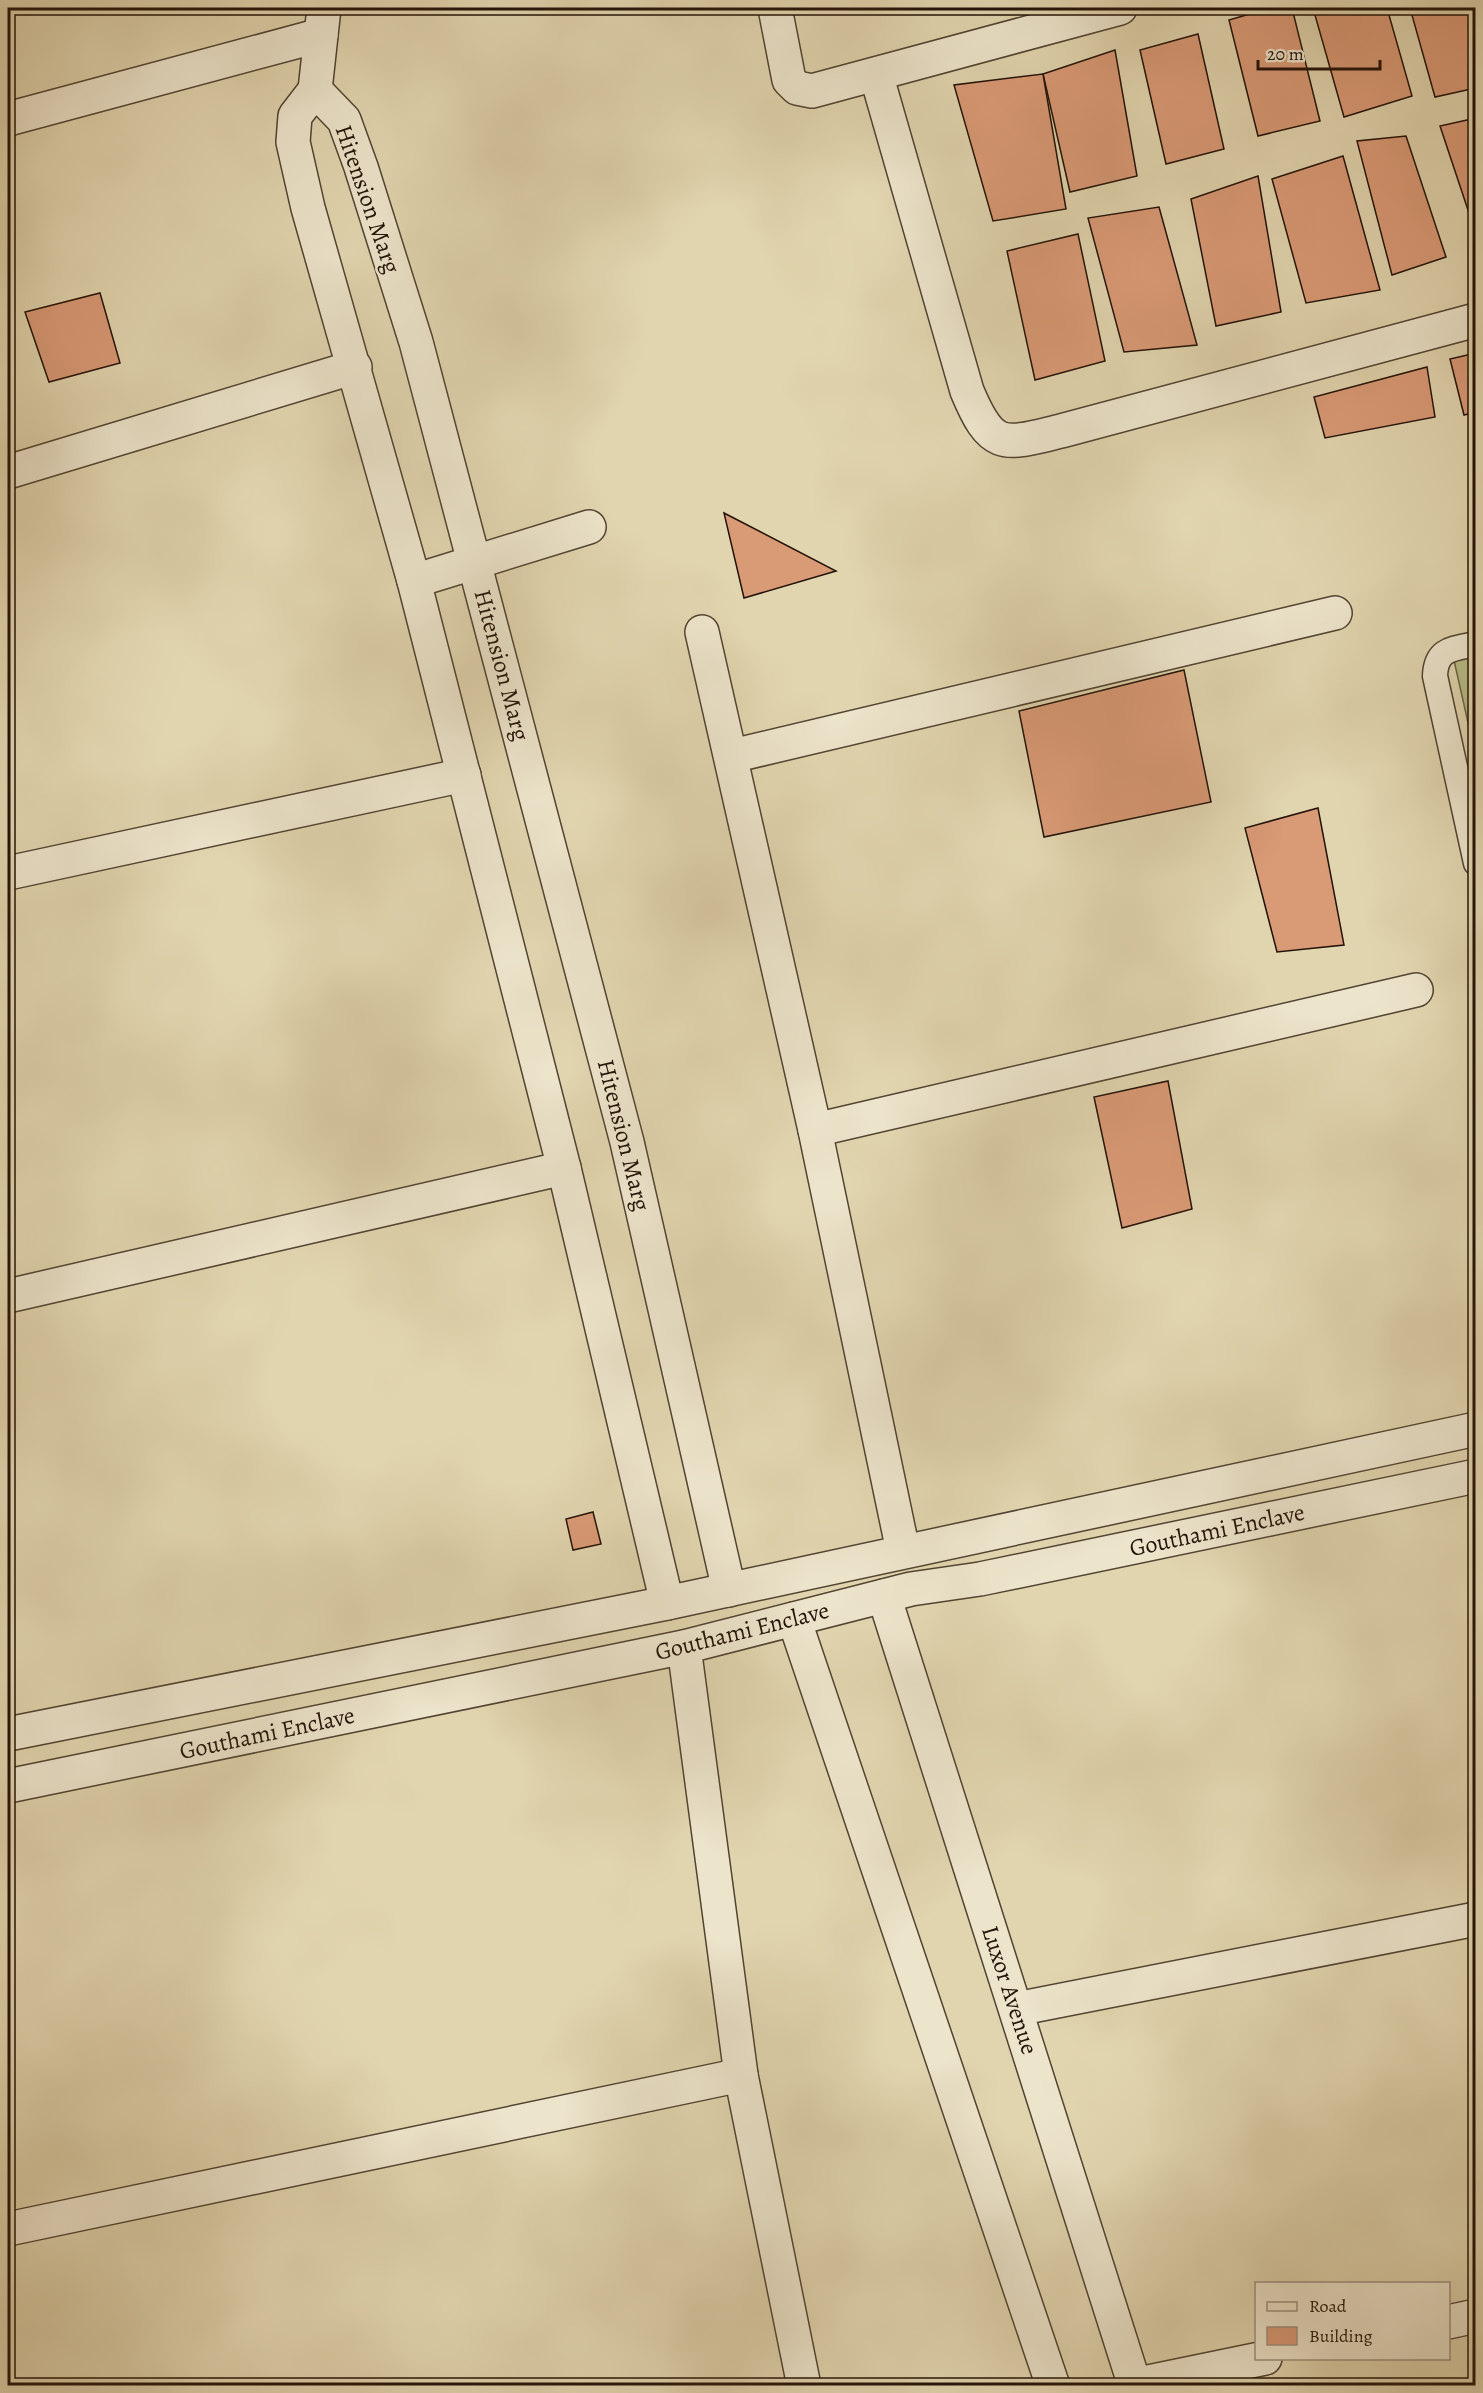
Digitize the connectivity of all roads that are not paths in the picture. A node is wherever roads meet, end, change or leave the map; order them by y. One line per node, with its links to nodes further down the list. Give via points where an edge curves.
1 (775, 8): 4 (street, via 787,74 796,88 812,91)
2 (1120, 8): 4 (street)
3 (322, 21): 5 (street); 6 (street)
4 (876, 74): 7 (street, via 967,391 978,417 992,436 1010,441 1061,431)
5 (315, 90): 8 (street, Hitension Marg, via 295,117 293,142 308,208); 11 (street, Hitension Marg, via 344,120 362,167 416,342)
6 (8, 119)
7 (1476, 320)
8 (355, 367): 9 (street); 12 (street, Hitension Marg)
9 (8, 472)
10 (589, 527): 11 (street)
11 (475, 561): 12 (street); 28 (street, Hitension Marg, via 627,1142)
12 (414, 580): 17 (street, Hitension Marg)
13 (1335, 613): 16 (street)
14 (702, 632): 16 (street)
15 (1476, 644): 18 (lane, via 1445,651 1439,657 1435,676)
16 (732, 756): 22 (street)
17 (464, 775): 20 (street); 23 (street, Hitension Marg)
18 (1467, 787): 19 (lane)
19 (1476, 863)
20 (8, 873)
21 (1416, 990): 22 (street)
22 (815, 1130): 27 (street)
23 (564, 1168): 24 (street); 30 (street, Hitension Marg)
24 (8, 1296)
25 (1476, 1429): 27 (street, Gouthami Enclave)
26 (1476, 1476): 29 (street, Gouthami Enclave, via 980,1580)
27 (903, 1551): 28 (street, Gouthami Enclave)
28 (729, 1590): 30 (street, Gouthami Enclave)
29 (884, 1596): 31 (street, Gouthami Enclave); 36 (street, Luxor Avenue)
30 (667, 1603): 33 (street, Gouthami Enclave)
31 (794, 1619): 32 (street, Gouthami Enclave); 43 (street)
32 (684, 1647): 34 (street, Gouthami Enclave); 37 (street)
33 (8, 1734)
34 (8, 1786)
35 (1476, 1919): 36 (street)
36 (1016, 2009): 44 (street, Luxor Avenue)
37 (741, 2075): 38 (street); 42 (street)
38 (8, 2229)
39 (1476, 2316): 40 (street)
40 (1450, 2322)
41 (1255, 2360): 44 (street)
42 (804, 2385)
43 (1053, 2385)
44 (1135, 2385)

